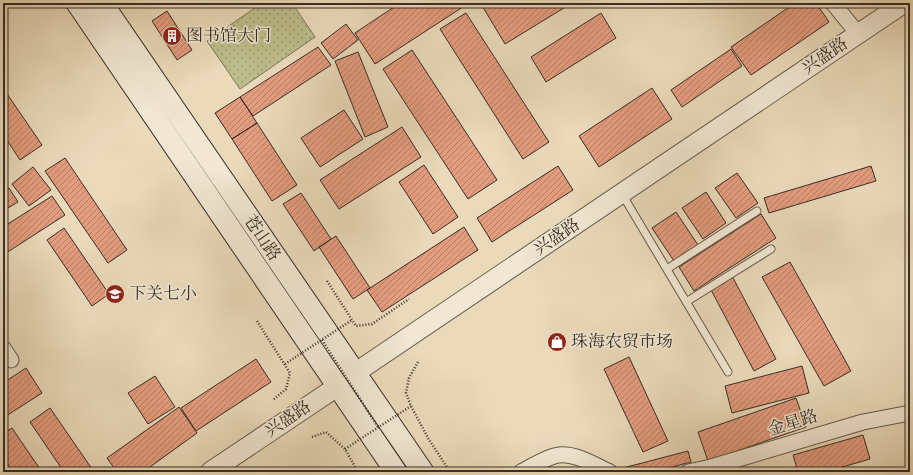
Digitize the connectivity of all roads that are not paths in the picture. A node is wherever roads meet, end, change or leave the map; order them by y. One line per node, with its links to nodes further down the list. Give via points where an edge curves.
1 (76, 3): 13 (main road, 苍山路)
2 (102, 3): 12 (main road, 苍山路)
3 (834, 3): 5 (street)
4 (904, 3): 5 (street, 兴盛路)
5 (858, 34): 6 (street, 兴盛路)
6 (622, 194): 9 (lane); 12 (street, 兴盛路)
7 (757, 211): 9 (lane)
8 (771, 249): 10 (lane)
9 (667, 269): 10 (lane)
10 (686, 302): 11 (lane)
11 (728, 372)
12 (355, 373): 13 (main road, 兴盛路); 17 (main road, 苍山路)
13 (338, 386): 15 (street, 兴盛路); 16 (main road, 苍山路)
14 (910, 413): 20 (street, 金星路, via 863,422)
15 (210, 472)
16 (396, 472)
17 (423, 472)
18 (521, 472): 19 (street, via 559,455 577,457)
19 (610, 472)
20 (688, 472)

